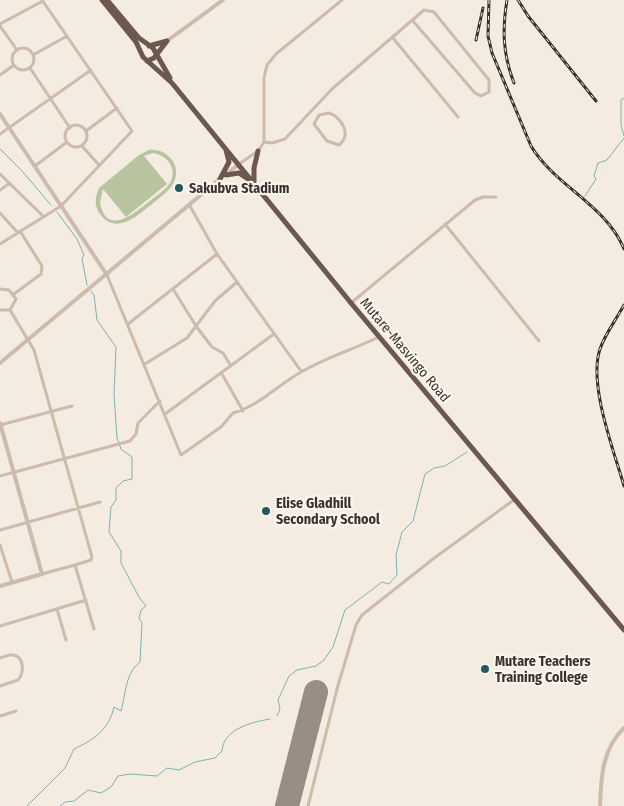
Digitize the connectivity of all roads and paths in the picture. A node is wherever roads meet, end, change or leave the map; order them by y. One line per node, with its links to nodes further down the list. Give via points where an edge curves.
1 (102, 0): 13 (highway, Mutare-Masvingo Road)
2 (107, 0): 11 (highway, Mutare-Masvingo Road)
3 (223, 0): 10 (street)
4 (342, 0): 32 (street, via 267,65)
5 (43, 1): 7 (street); 8 (street)
6 (413, 21): 6 (street, via 424,10 434,12 489,80 489,92 481,96 475,93); 9 (street)
7 (0, 25): 12 (street)
8 (67, 36): 14 (street); 19 (street)
9 (393, 38): 25 (street); 32 (street, via 332,89 285,139)
10 (168, 41): 11 (highway); 15 (highway)
11 (148, 46): 13 (highway); 15 (highway, Mutare-Masvingo Road)
12 (17, 50): 14 (street, via 27,49); 17 (street, via 13,55)
13 (141, 51): 16 (highway, Mutare-Masvingo Road)
14 (33, 54): 18 (street, via 34,63)
15 (156, 55): 16 (highway); 21 (highway, Mutare-Masvingo Road)
16 (147, 61): 21 (highway, Mutare-Masvingo Road)
17 (14, 65): 18 (street, via 20,70); 20 (street)
18 (30, 68): 22 (street)
19 (91, 70): 22 (street); 23 (street)
20 (0, 75)
21 (172, 83): 34 (highway, Mutare-Masvingo Road)
22 (50, 97): 26 (street); 27 (street)
23 (117, 108): 28 (street); 37 (street, via 132,133)
24 (0, 114): 26 (street)
25 (458, 117)
26 (9, 127): 29 (street); 38 (street)
27 (70, 128): 28 (street, via 77,126); 31 (street)
28 (86, 131): 33 (street, via 86,141)
29 (0, 134)
30 (344, 141): 30 (street, via 339,145 333,144 320,134 314,124 319,115 329,113 337,117 346,133)
31 (67, 142): 33 (street, via 72,146); 38 (street)
32 (264, 142): 35 (street)
33 (82, 146): 37 (street)
34 (224, 146): 36 (highway, Mutare-Masvingo Road); 41 (highway, via 228,162)
35 (258, 152): 36 (street); 42 (highway)
36 (239, 164): 40 (street); 42 (highway, Mutare-Masvingo Road)
37 (99, 165): 46 (street)
38 (35, 166): 46 (street)
39 (0, 174): 43 (street)
40 (226, 175): 41 (street); 42 (highway, via 238,173)
41 (220, 180): 47 (street)
42 (254, 182): 59 (highway, Mutare-Masvingo Road)
43 (10, 183): 44 (street); 49 (street)
44 (0, 190)
45 (496, 197): 50 (street, via 475,200)
46 (61, 206): 49 (street); 54 (street)
47 (190, 206): 53 (street); 54 (street)
48 (0, 213): 51 (street)
49 (44, 217): 51 (street)
50 (445, 224): 59 (street); 67 (street)
51 (19, 232): 52 (street); 58 (street, via 42,270)
52 (0, 244)
53 (217, 254): 55 (street); 57 (street)
54 (107, 275): 62 (street); 66 (street)
55 (237, 282): 63 (street, via 215,301); 64 (street)
56 (0, 289): 58 (street, via 6,288)
57 (173, 289): 62 (street); 63 (street)
58 (14, 294): 61 (street, via 15,303)
59 (351, 303): 65 (highway, Mutare-Masvingo Road)
60 (0, 310): 61 (street)
61 (10, 310): 66 (street)
62 (128, 324): 69 (street)
63 (196, 326): 69 (street, via 187,338); 70 (street, via 212,347 223,353)
64 (274, 334): 70 (street); 71 (street)
65 (380, 337): 71 (street); 82 (highway, Mutare-Masvingo Road)
66 (28, 340): 68 (street); 75 (street)
67 (538, 341)
68 (0, 364)
69 (145, 364): 73 (street)
70 (231, 366): 72 (street)
71 (301, 372): 76 (street)
72 (222, 374): 76 (street); 77 (street)
73 (160, 401): 77 (street); 79 (street, via 138,423 134,437 127,442)
74 (72, 406): 75 (street)
75 (52, 411): 78 (street); 79 (street)
76 (243, 411): 77 (street, via 232,413 221,428 181,455)
77 (165, 414)
78 (0, 424): 80 (street)
79 (64, 458): 80 (street); 84 (street)
80 (14, 472): 81 (street); 85 (street)
81 (0, 476)
82 (515, 499): 96 (highway, Mutare-Masvingo Road); 103 (street, via 362,615 337,688)
83 (100, 502): 84 (street)
84 (78, 508): 85 (street); 88 (street, via 92,557)
85 (28, 521): 86 (street); 89 (street)
86 (0, 530)
87 (0, 545): 90 (street)
88 (75, 565): 89 (street); 92 (street)
89 (42, 574): 90 (street)
90 (12, 582): 91 (street)
91 (0, 586)
92 (86, 600): 93 (street); 95 (street)
93 (57, 609): 94 (street); 97 (street)
94 (0, 626)
95 (94, 630)
96 (624, 630)
97 (66, 640)
98 (0, 658): 99 (street, via 11,654 16,656 21,660 22,670 18,680)
99 (0, 686)
100 (16, 711): 101 (street)
101 (0, 716)
102 (624, 728): 104 (street, via 605,758)
103 (308, 806)
104 (600, 806)

